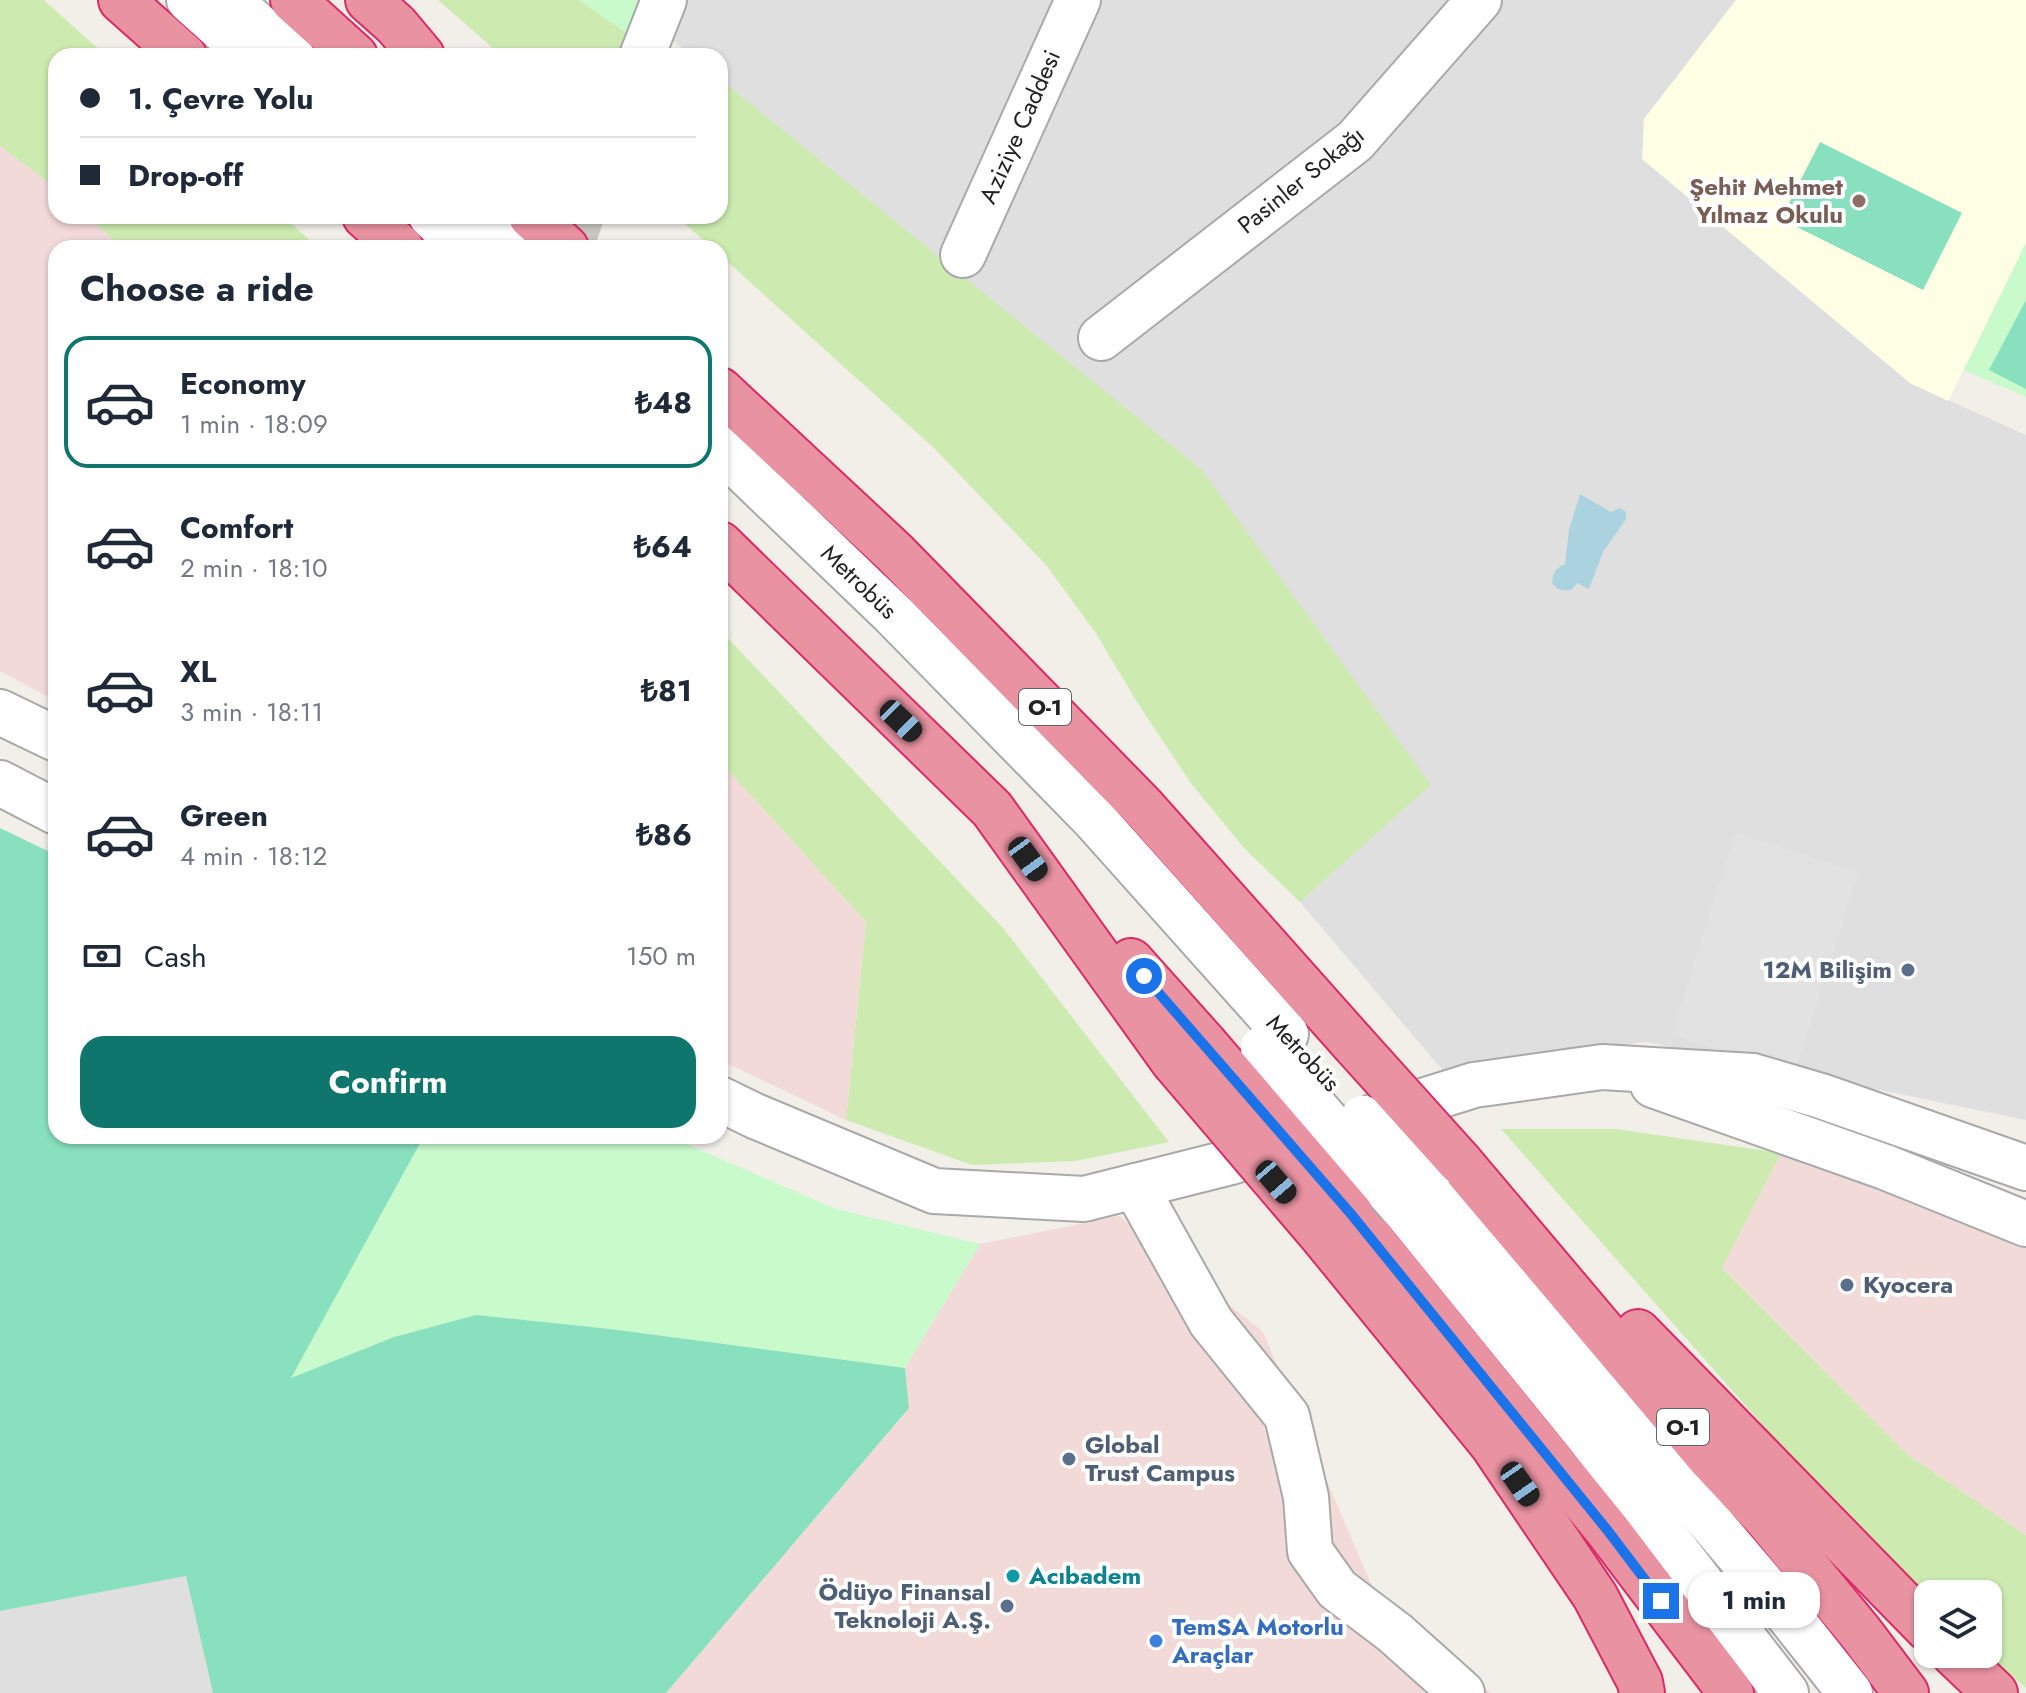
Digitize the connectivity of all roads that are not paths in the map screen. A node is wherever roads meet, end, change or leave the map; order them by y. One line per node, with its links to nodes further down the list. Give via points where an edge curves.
1 (121, 0): 9 (highway)
2 (189, 0): 10 (street)
3 (229, 0): 11 (street)
4 (293, 0): 12 (highway)
5 (368, 0): 13 (highway)
6 (664, 0): 14 (street)
7 (1078, 0): 25 (street, Aziziye Caddesi)
8 (1479, 0): 26 (street, Pasinler Sokağı, via 1355,141)
9 (175, 48)
10 (243, 48)
11 (283, 48)
12 (346, 48)
13 (415, 48)
14 (645, 48)
15 (374, 224): 20 (highway)
16 (440, 224): 21 (street)
17 (479, 224): 22 (street)
18 (540, 224): 23 (highway)
19 (564, 224): 24 (highway)
20 (392, 240)
21 (457, 240)
22 (496, 240)
23 (557, 240)
24 (577, 240)
25 (963, 255)
26 (1101, 338)
27 (728, 397): 40 (highway, O-1, bridge, via 895,553 1143,807 1352,1042)
28 (728, 456): 35 (street, Metrobüs, via 1094,819)
29 (728, 492): 35 (street, Metrobüs, via 1079,839)
30 (728, 552): 42 (highway, bridge, via 1063,884 1189,1053)
31 (0, 712): 32 (street)
32 (48, 735)
33 (0, 783): 34 (street)
34 (48, 808)
35 (1274, 1041): 40 (street, Metrobüs, bridge)
36 (1602, 1067): 38 (street, via 1753,1076); 39 (street, via 1474,1085 1231,1162); 41 (street, via 1885,1167)
37 (728, 1103): 39 (street, via 934,1191 1084,1199)
38 (2026, 1168)
39 (1135, 1186): 45 (street, via 1211,1322 1287,1416 1306,1497 1310,1551 1337,1589)
40 (1430, 1186): 43 (highway, via 1604,1297); 48 (street, Metrobüs, via 1591,1440); 49 (street, Metrobüs); 50 (highway, O-1, via 1710,1458 1767,1519)
41 (2026, 1224)
42 (1338, 1226): 46 (highway, via 1595,1596); 47 (highway, via 1608,1531)
43 (1914, 1615)
44 (1969, 1668): 51 (highway)
45 (1462, 1693)
46 (1642, 1693)
47 (1731, 1693)
48 (1786, 1693)
49 (1850, 1693)
50 (1906, 1693)
51 (1995, 1693)

